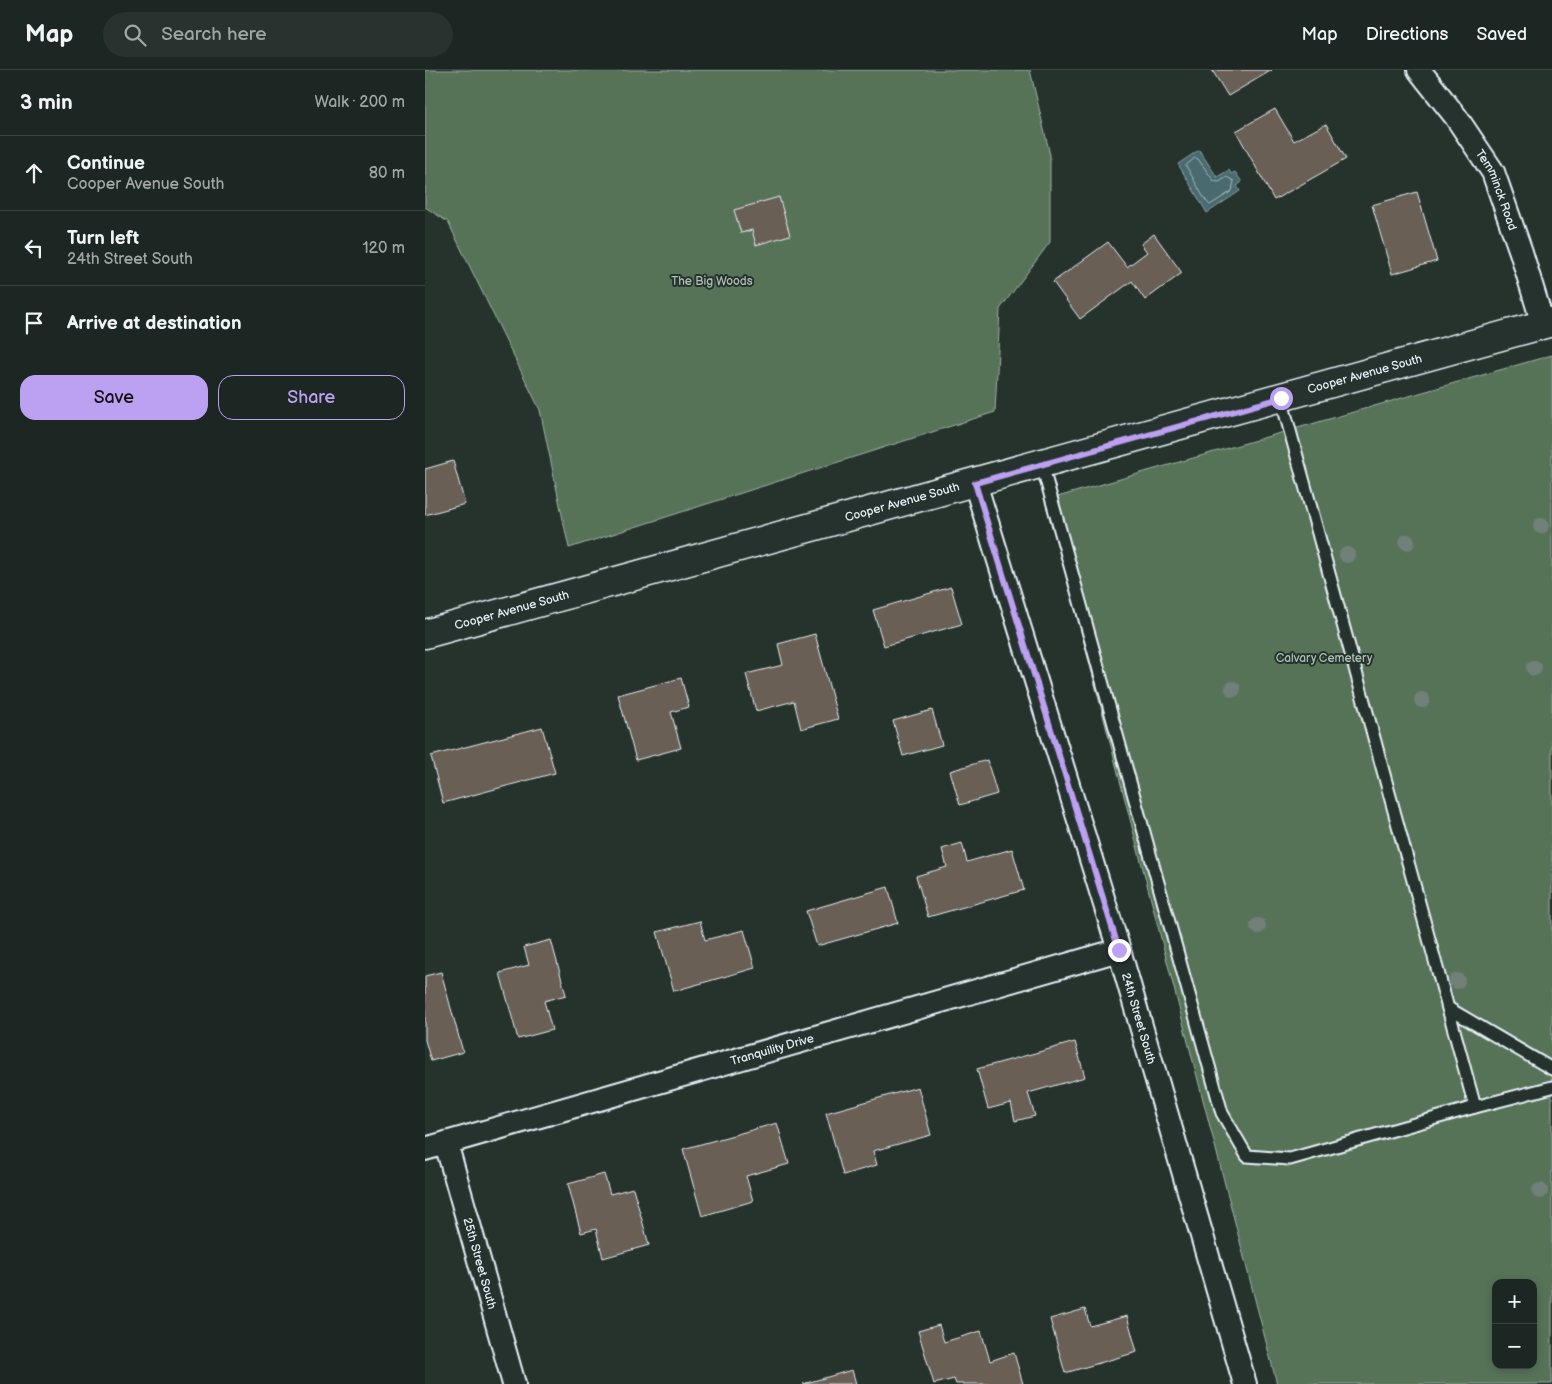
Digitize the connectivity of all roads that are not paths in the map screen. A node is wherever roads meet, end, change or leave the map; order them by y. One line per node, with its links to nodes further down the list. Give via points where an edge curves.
1 (1419, 70): 2 (street, Temminck Road, via 1493,172)
2 (1547, 323): 3 (street, Cooper Avenue South)
3 (1281, 398): 4 (street, Cooper Avenue South); 8 (lane)
4 (1042, 465): 5 (street, Cooper Avenue South); 11 (lane, via 1222,1112 1247,1156 1290,1159)
5 (975, 483): 6 (street, Cooper Avenue South); 7 (street, 24th Street South)
6 (425, 634)
7 (1119, 950): 12 (street, Tranquility Drive); 14 (street, 24th Street South)
8 (1447, 1008): 9 (lane); 11 (lane)
9 (1552, 1069)
10 (1552, 1087): 11 (lane)
11 (1475, 1107)
12 (435, 1146): 13 (street, 25th Street South)
13 (514, 1384)
14 (1245, 1384)

